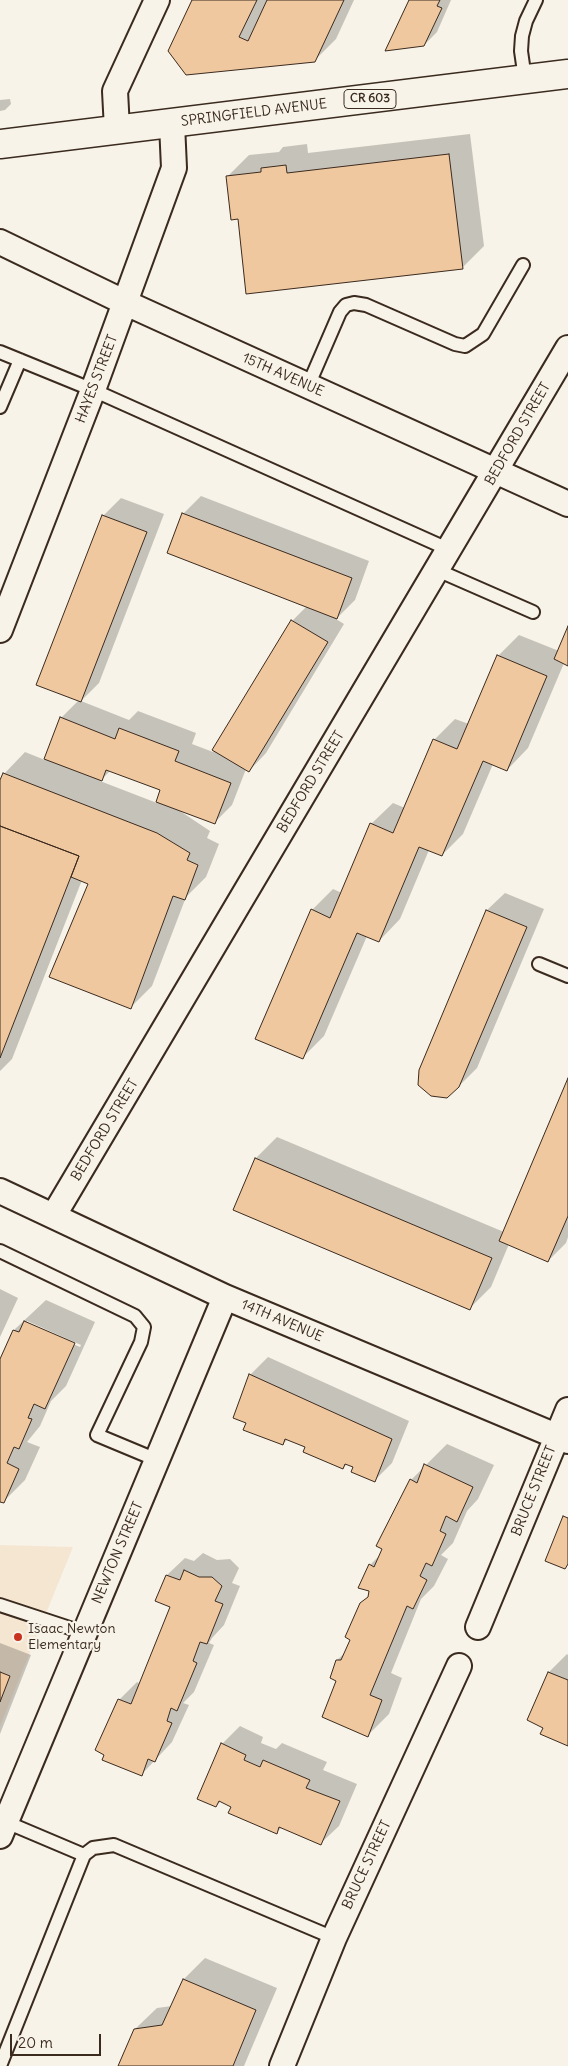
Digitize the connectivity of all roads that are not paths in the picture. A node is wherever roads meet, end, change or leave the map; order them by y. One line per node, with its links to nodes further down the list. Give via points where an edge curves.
1 (157, 0): 6 (street, via 115,91)
2 (536, 0): 4 (lane, via 522,36)
3 (568, 74): 4 (main road, SPRINGFIELD AVENUE / CR 603)
4 (526, 80): 5 (main road, SPRINGFIELD AVENUE / CR 603)
5 (172, 124): 6 (main road, SPRINGFIELD AVENUE / CR 603); 10 (street, HAYES STREET, via 174,168)
6 (117, 128): 7 (main road, SPRINGFIELD AVENUE / CR 603)
7 (0, 144)
8 (0, 242): 10 (street, 15TH AVENUE)
9 (523, 266): 14 (lane, via 483,334 465,346 366,305 346,305)
10 (126, 303): 14 (street, 15TH AVENUE); 15 (street, HAYES STREET)
11 (568, 348): 17 (street, BEDFORD STREET)
12 (0, 352): 13 (lane)
13 (20, 360): 15 (lane); 16 (lane)
14 (308, 386): 17 (street, 15TH AVENUE)
15 (94, 390): 19 (lane); 22 (street, HAYES STREET)
16 (0, 407)
17 (496, 471): 18 (street, 15TH AVENUE); 19 (street, BEDFORD STREET)
18 (568, 504)
19 (450, 550): 20 (street, BEDFORD STREET)
20 (437, 570): 21 (lane); 26 (street, BEDFORD STREET)
21 (533, 612)
22 (0, 630)
23 (539, 964): 24 (lane)
24 (568, 976)
25 (0, 1191): 26 (street, 14TH AVENUE)
26 (54, 1216): 28 (street, 14TH AVENUE)
27 (0, 1251): 31 (lane, via 135,1316 144,1327 141,1342 97,1435)
28 (225, 1297): 30 (street, 14TH AVENUE); 31 (street, NEWTON STREET)
29 (568, 1410): 30 (street, BRUCE STREET)
30 (563, 1439): 33 (street, BRUCE STREET)
31 (157, 1460): 34 (street, NEWTON STREET)
32 (0, 1605): 34 (lane)
33 (478, 1627)
34 (85, 1633): 36 (street, NEWTON STREET)
35 (459, 1666): 38 (street, BRUCE STREET)
36 (3, 1829): 37 (lane)
37 (84, 1855): 38 (lane, via 93,1848 114,1846); 39 (lane)
38 (334, 1938): 40 (street, BRUCE STREET)
39 (0, 2066)
40 (282, 2066)

